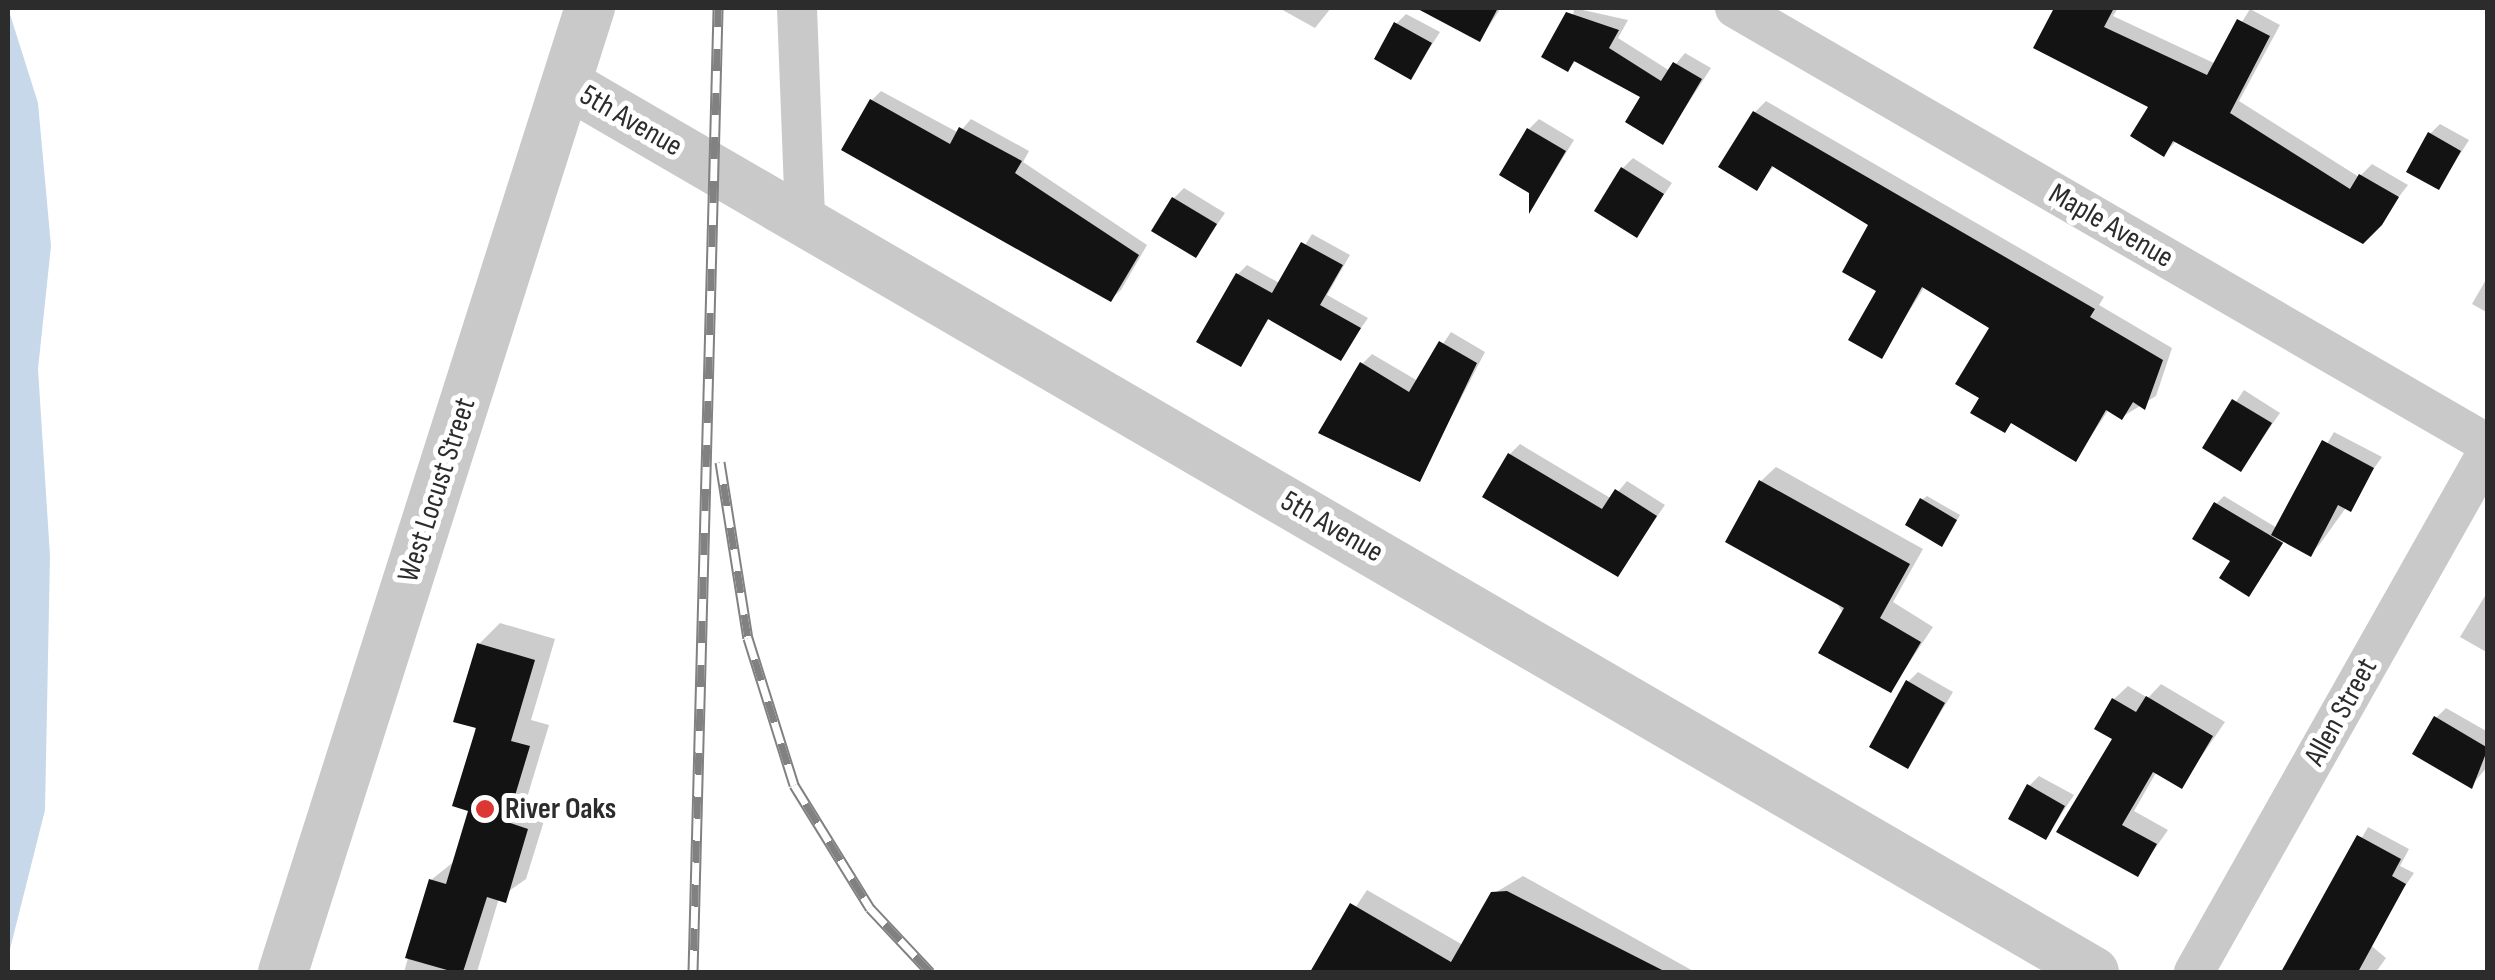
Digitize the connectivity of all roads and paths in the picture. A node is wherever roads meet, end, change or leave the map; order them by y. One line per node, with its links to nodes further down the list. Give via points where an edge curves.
1 (590, 8): 4 (street, West Locust Street)
2 (797, 8): 5 (street)
3 (1735, 8): 6 (street, Maple Avenue)
4 (569, 85): 5 (street, 5th Avenue); 7 (street, West Locust Street)
5 (806, 222): 8 (street, 5th Avenue)
6 (2488, 448): 9 (street, Allen Street)
7 (283, 972)
8 (2094, 972)
9 (2194, 972)

